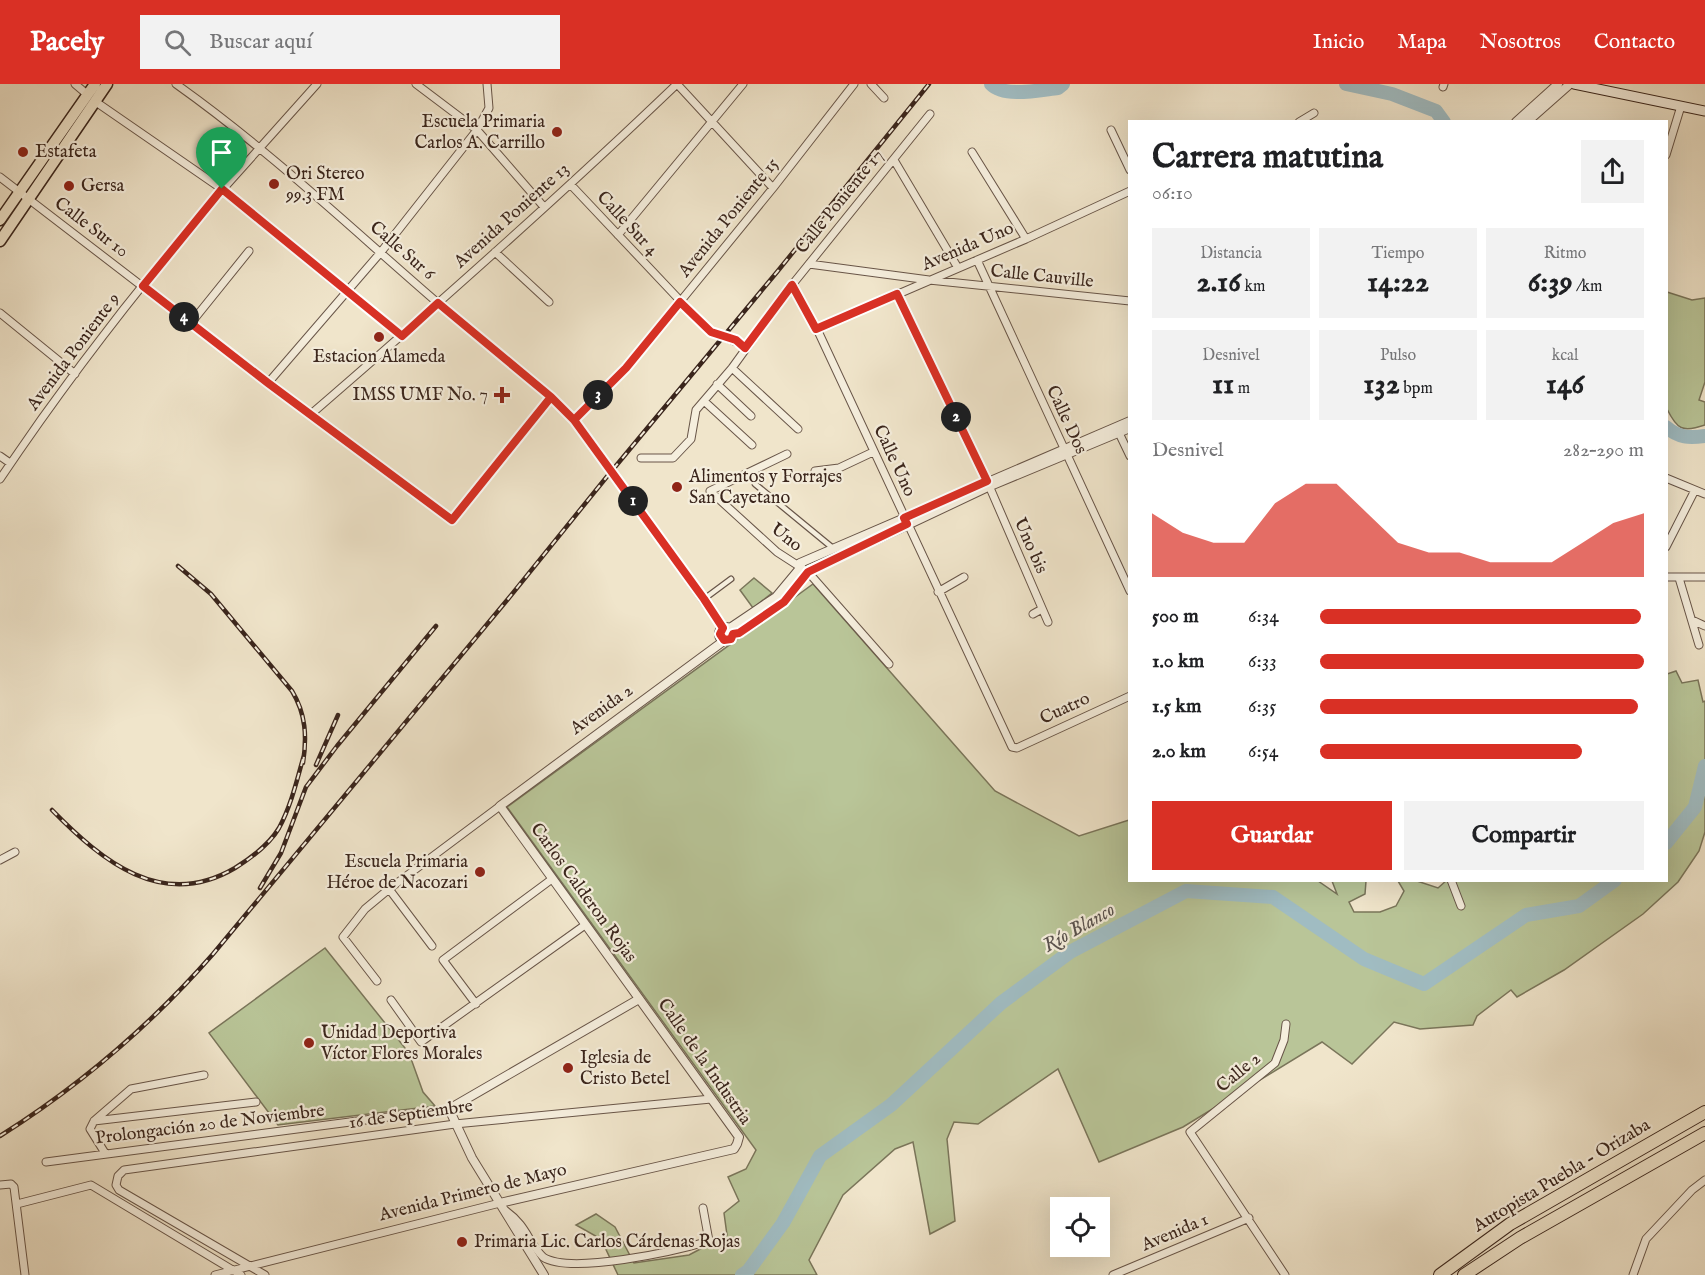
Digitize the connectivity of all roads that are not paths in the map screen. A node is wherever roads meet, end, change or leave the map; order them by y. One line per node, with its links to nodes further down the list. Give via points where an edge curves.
1 (75, 84): 14 (street)
2 (95, 84): 14 (main road)
3 (107, 84): 14 (main road)
4 (176, 84): 26 (street, Calle Sur 6)
5 (317, 84): 26 (street, Avenida Poniente 9)
6 (416, 84): 24 (street)
7 (487, 84): 24 (street, via 489,108)
8 (677, 84): 23 (street); 32 (street, Avenida Poniente 13)
9 (743, 84): 23 (street)
10 (854, 84): 33 (street, Avenida Poniente 15)
11 (871, 84): 15 (street)
12 (1558, 84): 21 (street)
13 (1572, 84): 16 (main road); 22 (street)
14 (92, 98): 34 (street); 35 (main road); 37 (main road)
15 (884, 98)
16 (1681, 106): 17 (main road); 27 (street)
17 (1705, 111)
18 (1314, 113): 20 (street)
19 (930, 114): 29 (street, Calle Poniente 17)
20 (1302, 120)
21 (1518, 120)
22 (1529, 120)
23 (712, 121): 33 (street); 40 (street)
24 (477, 130): 38 (street); 44 (street)
25 (1111, 130): 30 (street)
26 (260, 148): 34 (street, Avenida Poniente 9); 44 (street, Calle Sur 6)
27 (1668, 148)
28 (972, 152): 41 (street)
29 (894, 160): 47 (street, Calle Poniente 17); 48 (street)
30 (1128, 166)
31 (0, 177): 35 (street, Calle Sur 10)
32 (571, 185): 38 (street, Avenida Poniente 13); 40 (street, Calle Sur 4)
33 (773, 188): 57 (street, Avenida Poniente 15)
34 (222, 189): 51 (street, Avenida Poniente 9); 53 (street)
35 (19, 192): 37 (street, Calle Sur 10); 39 (main road)
36 (1128, 192): 41 (street, Avenida Uno)
37 (29, 200): 42 (main road); 51 (street, Calle Sur 10)
38 (544, 207): 45 (street, Avenida Poniente 13)
39 (0, 220)
40 (618, 235): 57 (street, Calle Sur 4)
41 (1026, 238): 46 (street, Avenida Uno)
42 (0, 241)
43 (249, 251): 60 (street)
44 (381, 252): 53 (street); 58 (street, Calle Sur 6)
45 (495, 252): 56 (street); 58 (street, Avenida Poniente 13)
46 (977, 260): 48 (street, Avenida Uno); 52 (street, Calle Dos)
47 (809, 264): 49 (street, Calle Cauville); 50 (street, Calle Poniente 17)
48 (957, 268): 49 (street, Avenida Uno)
49 (929, 280): 52 (street, Calle Cauville); 54 (street, Avenida Uno)
50 (792, 285): 61 (street, Calle Uno); 63 (street, Calle Poniente 17)
51 (143, 286): 60 (street, Calle Sur 10); 65 (street, Avenida Poniente 9)
52 (988, 287): 55 (street, Calle Cauville); 80 (street, Calle Dos)
53 (346, 292): 62 (street); 66 (street)
54 (897, 294): 61 (street, Avenida Uno); 89 (street)
55 (1128, 301)
56 (549, 302)
57 (680, 302): 63 (street, Calle Sur 4, via 711,332 736,340); 72 (street, Avenida Poniente 15, via 626,368)
58 (438, 303): 62 (street, Avenida Poniente 13); 68 (street, Calle Sur 6)
59 (0, 313): 65 (street)
60 (191, 323): 66 (street, Calle Sur 10)
61 (816, 329): 78 (street, Calle Uno)
62 (402, 336): 70 (street, Avenida Poniente 13)
63 (745, 348): 64 (street, Calle Poniente 17)
64 (732, 368): 67 (street, Calle Poniente 17); 74 (street)
65 (75, 374): 84 (street, Avenida Poniente 9)
66 (268, 383): 70 (street, Calle Sur 10)
67 (717, 384): 69 (street, Calle Poniente 17); 71 (street)
68 (551, 397): 70 (street, Calle Sur 10, via 452,520); 72 (street, Calle Sur 6)
69 (704, 401): 77 (street); 83 (street, Calle Poniente 17, via 696,410 691,439 673,458)
70 (310, 415)
71 (751, 416)
72 (574, 420): 103 (street, Calle Sur 6)
73 (1128, 422): 80 (street)
74 (798, 429)
75 (1128, 429): 76 (street)
76 (1119, 433): 79 (street); 80 (street)
77 (752, 445)
78 (873, 452): 85 (street, via 839,468); 92 (street, Calle Uno)
79 (1128, 452)
80 (1064, 453): 89 (street); 101 (street, Calle Dos)
81 (787, 454): 95 (street, Uno, via 710,491 777,552)
82 (0, 456): 84 (street)
83 (641, 458)
84 (10, 463): 86 (street, Avenida Poniente 9)
85 (815, 471)
86 (0, 479)
87 (1668, 479): 90 (street)
88 (754, 484): 94 (street)
89 (987, 484): 92 (street); 104 (street, Uno bis)
90 (1695, 490): 91 (street); 93 (street)
91 (1705, 494)
92 (905, 521): 94 (street); 95 (street); 102 (street, Calle Uno)
93 (1668, 543)
94 (834, 549): 95 (street, via 800,563)
95 (804, 570): 109 (street, Avenida 2, via 784,602 739,633); 111 (street, Uno)
96 (964, 577): 102 (street)
97 (1705, 577): 99 (street)
98 (1668, 578): 99 (street)
99 (1679, 578): 106 (street)
100 (731, 579): 103 (street)
101 (1128, 587)
102 (938, 592): 113 (street, Calle Uno)
103 (704, 599): 109 (street, Calle Sur 6)
104 (1042, 609): 105 (street); 107 (street, Uno bis)
105 (1033, 614)
106 (1692, 620): 108 (street); 110 (street)
107 (1048, 622)
108 (1705, 626)
109 (729, 630): 114 (street, Avenida 2, via 731,639)
110 (1699, 645)
111 (889, 664)
112 (1128, 697): 113 (street, Cuatro)
113 (1012, 747)
114 (500, 806): 117 (street, Carlos Calderon Rojas); 119 (street)
115 (15, 852): 116 (street)
116 (0, 860)
117 (552, 879): 121 (street, Carlos Calderon Rojas); 126 (street, via 444,960)
118 (1452, 882): 120 (street)
119 (389, 889): 122 (street); 123 (street, via 365,909 343,937)
120 (1461, 906)
121 (585, 925): 124 (street, Carlos Calderon Rojas); 126 (street)
122 (432, 946)
123 (377, 981)
124 (639, 999): 129 (street, Calle de la Industria); 131 (street)
125 (391, 1000): 126 (street, via 422,1042)
126 (476, 1004)
127 (1286, 1024): 144 (street, Calle 2, via 1275,1063 1191,1132)
128 (204, 1075): 133 (street, via 131,1089)
129 (711, 1098): 134 (street, 16 de Septiembre); 136 (street, Calle de la Industria, via 739,1137)
130 (256, 1102): 133 (street)
131 (449, 1109): 134 (street); 137 (street, Prolongación 20 de Noviembre)
132 (1705, 1113): 152 (highway, Autopista Puebla - Orizaba, via 1510,1224)
133 (94, 1121): 137 (street, via 90,1129)
134 (455, 1124): 142 (street); 145 (street, 16 de Septiembre, via 124,1170 118,1176 119,1190)
135 (1705, 1133): 153 (highway, Autopista Puebla - Orizaba)
136 (738, 1144): 142 (street, Avenida Primero de Mayo, via 734,1149)
137 (105, 1153): 138 (street, Prolongación 20 de Noviembre)
138 (46, 1162)
139 (1705, 1180): 154 (street, via 1646,1239)
140 (0, 1185): 141 (street, via 11,1184)
141 (17, 1204): 145 (street, via 91,1185); 146 (street)
142 (502, 1206): 143 (street, via 518,1220 543,1257 568,1266 653,1258 709,1241); 145 (street, Avenida Primero de Mayo); 149 (street)
143 (703, 1208)
144 (1249, 1218): 150 (street, Avenida 1); 151 (street)
145 (241, 1269): 147 (street, Avenida Primero de Mayo); 148 (street)
146 (25, 1275)
147 (215, 1275)
148 (265, 1275)
149 (544, 1275)
150 (1113, 1275)
151 (1285, 1275)
152 (1440, 1275)
153 (1464, 1275)
154 (1633, 1275)

